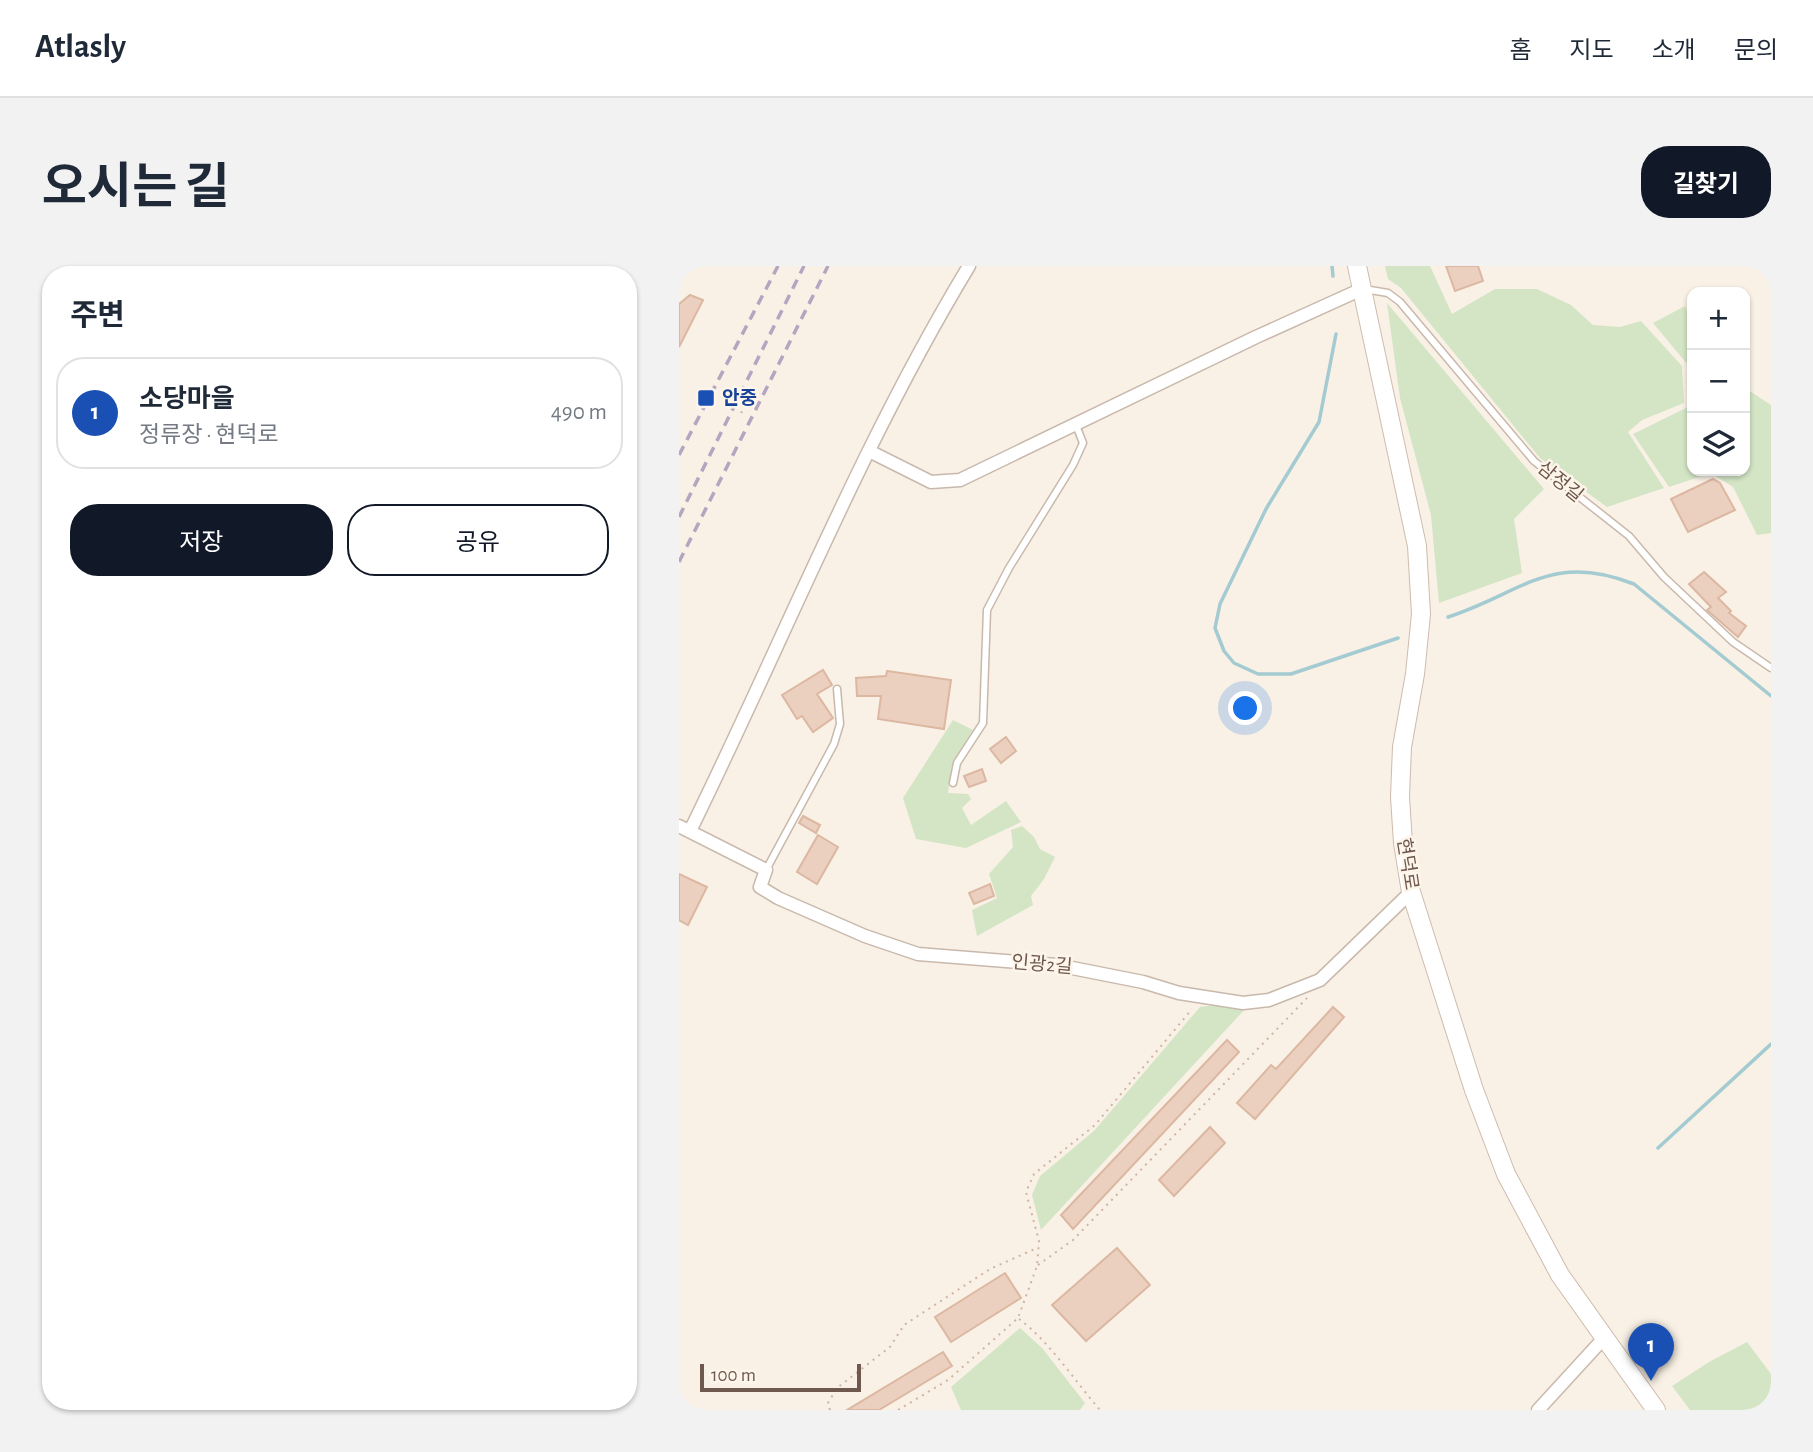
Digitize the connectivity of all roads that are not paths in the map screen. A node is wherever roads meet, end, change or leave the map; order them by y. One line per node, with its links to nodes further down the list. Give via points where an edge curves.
1 (969, 266): 5 (street)
2 (1357, 266): 3 (main road, 현덕로)
3 (1362, 289): 4 (street); 6 (lane, 삼정길, via 1388,293 1400,302 1534,461 1629,536 1664,577 1733,642); 11 (main road, 현덕로, via 1417,546 1421,614 1402,747 1400,797)
4 (1076, 425): 5 (street, via 974,474 944,483 922,478); 8 (lane, via 1083,443 1073,465 986,610 983,723 957,764)
5 (869, 451): 9 (street, via 750,708)
6 (1771, 668)
7 (837, 690): 10 (lane, via 840,724 834,744)
8 (953, 783)
9 (683, 830): 10 (street)
10 (766, 870): 11 (street, 인광2길, via 760,887 778,898 896,948 918,954 1057,965 1243,1003 1269,1000 1320,980)
11 (1411, 892): 12 (main road, 현덕로, via 1473,1090 1506,1174 1560,1275)
12 (1604, 1338): 13 (street); 14 (main road, 현덕로)
13 (1538, 1410)
14 (1656, 1410)

